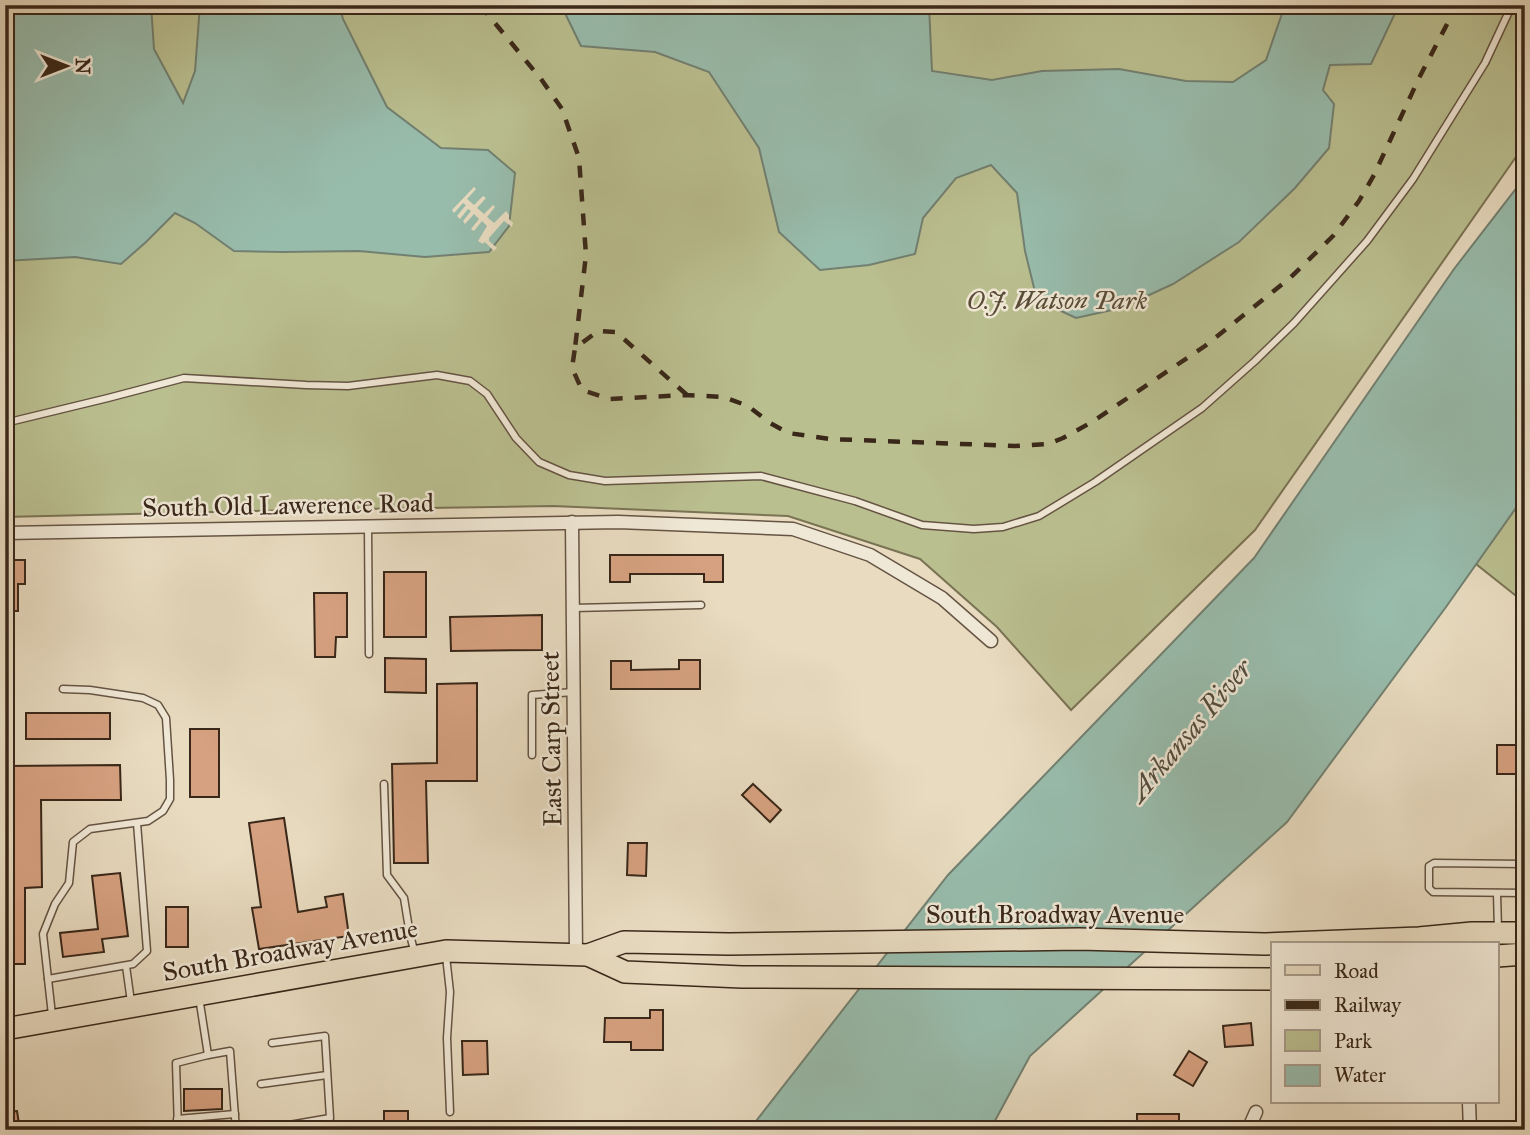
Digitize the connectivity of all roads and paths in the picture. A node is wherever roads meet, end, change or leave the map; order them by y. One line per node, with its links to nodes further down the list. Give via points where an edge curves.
1 (1512, 5): 2 (lane, via 1485,63 1413,179 1367,241 1294,323 1202,408 1050,510 1003,527 922,525 761,476 605,481 569,475 539,462 516,438 487,394 470,382 437,375 348,386 184,378)
2 (5, 423)
3 (572, 522): 4 (street, South Old Lawerence Road); 7 (street, East Carp Street); 8 (street, South Old Lawerence Road, via 793,529 870,555 942,598)
4 (368, 525): 5 (street, South Old Lawerence Road); 9 (lane)
5 (5, 533)
6 (701, 605): 7 (lane)
7 (573, 608): 11 (street, East Carp Street)
8 (991, 640)
9 (369, 654)
10 (63, 689): 14 (lane, via 143,698 158,705 166,718 170,799 163,811)
11 (574, 692): 12 (lane, via 532,695); 25 (street, East Carp Street)
12 (532, 755)
13 (384, 784): 27 (lane, via 387,876 404,898)
14 (137, 822): 29 (lane, via 147,950); 30 (lane, via 90,830 73,842 69,883 43,934)
15 (1525, 864): 16 (lane, via 1430,866 1433,892)
16 (1497, 893): 17 (lane); 18 (lane)
17 (1525, 893)
18 (1498, 933): 19 (main road, South Broadway Avenue); 20 (main road, South Broadway Avenue); 22 (lane)
19 (1525, 933)
20 (1471, 939): 21 (main road, South Broadway Avenue)
21 (1316, 942)
22 (1498, 942)
23 (1271, 944): 25 (main road, South Broadway Avenue, via 1079,939 624,942)
24 (446, 951): 25 (main road, South Broadway Avenue); 27 (main road, South Broadway Avenue); 41 (lane)
25 (582, 954): 31 (main road, South Broadway Avenue, via 625,972 742,977)
26 (1525, 954): 28 (main road)
27 (415, 956): 32 (main road, South Broadway Avenue)
28 (1498, 956)
29 (126, 965): 30 (lane); 33 (lane)
30 (48, 979): 34 (lane)
31 (1266, 980)
32 (199, 995): 33 (main road, South Broadway Avenue); 37 (lane)
33 (131, 1007): 34 (main road, South Broadway Avenue)
34 (52, 1021): 35 (main road, South Broadway Avenue)
35 (5, 1029)
36 (272, 1043): 38 (lane, via 325,1036)
37 (208, 1055): 43 (lane, via 230,1051); 44 (lane, via 176,1063)
38 (327, 1075): 39 (lane); 47 (lane, via 330,1118)
39 (261, 1084)
40 (1469, 1104): 49 (street)
41 (450, 1112)
42 (1256, 1112): 48 (street)
43 (234, 1114): 44 (lane); 46 (lane)
44 (177, 1119): 45 (lane)
45 (178, 1130)
46 (236, 1130)
47 (260, 1130)
48 (1248, 1130)
49 (1470, 1130)

